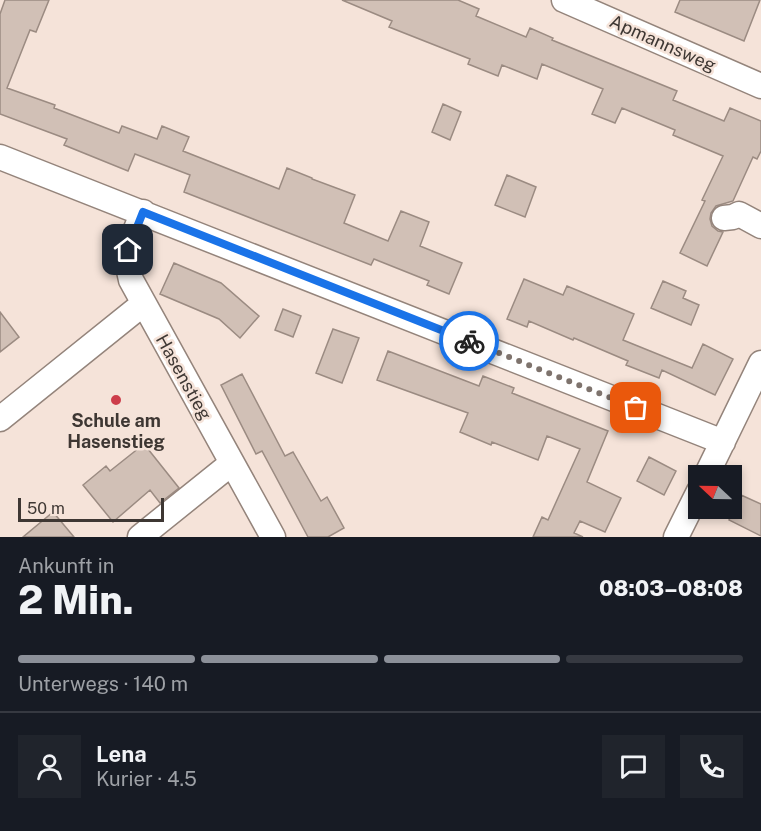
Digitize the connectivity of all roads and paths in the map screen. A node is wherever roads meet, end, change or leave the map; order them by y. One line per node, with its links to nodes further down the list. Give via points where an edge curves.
1 (564, 0): 2 (street, Apmannsweg)
2 (761, 86)
3 (0, 157): 4 (street)
4 (143, 212): 7 (street, Hasenstieg, via 127,261); 10 (street)
5 (724, 218): 6 (street, via 739,214)
6 (761, 225)
7 (143, 304): 9 (street); 11 (street, Hasenstieg)
8 (761, 363): 10 (street)
9 (0, 419)
10 (723, 442): 12 (street)
11 (232, 463): 14 (street); 15 (street, Hasenstieg)
12 (712, 465)
13 (688, 512): 16 (street)
14 (140, 537)
15 (273, 537)
16 (676, 537)

